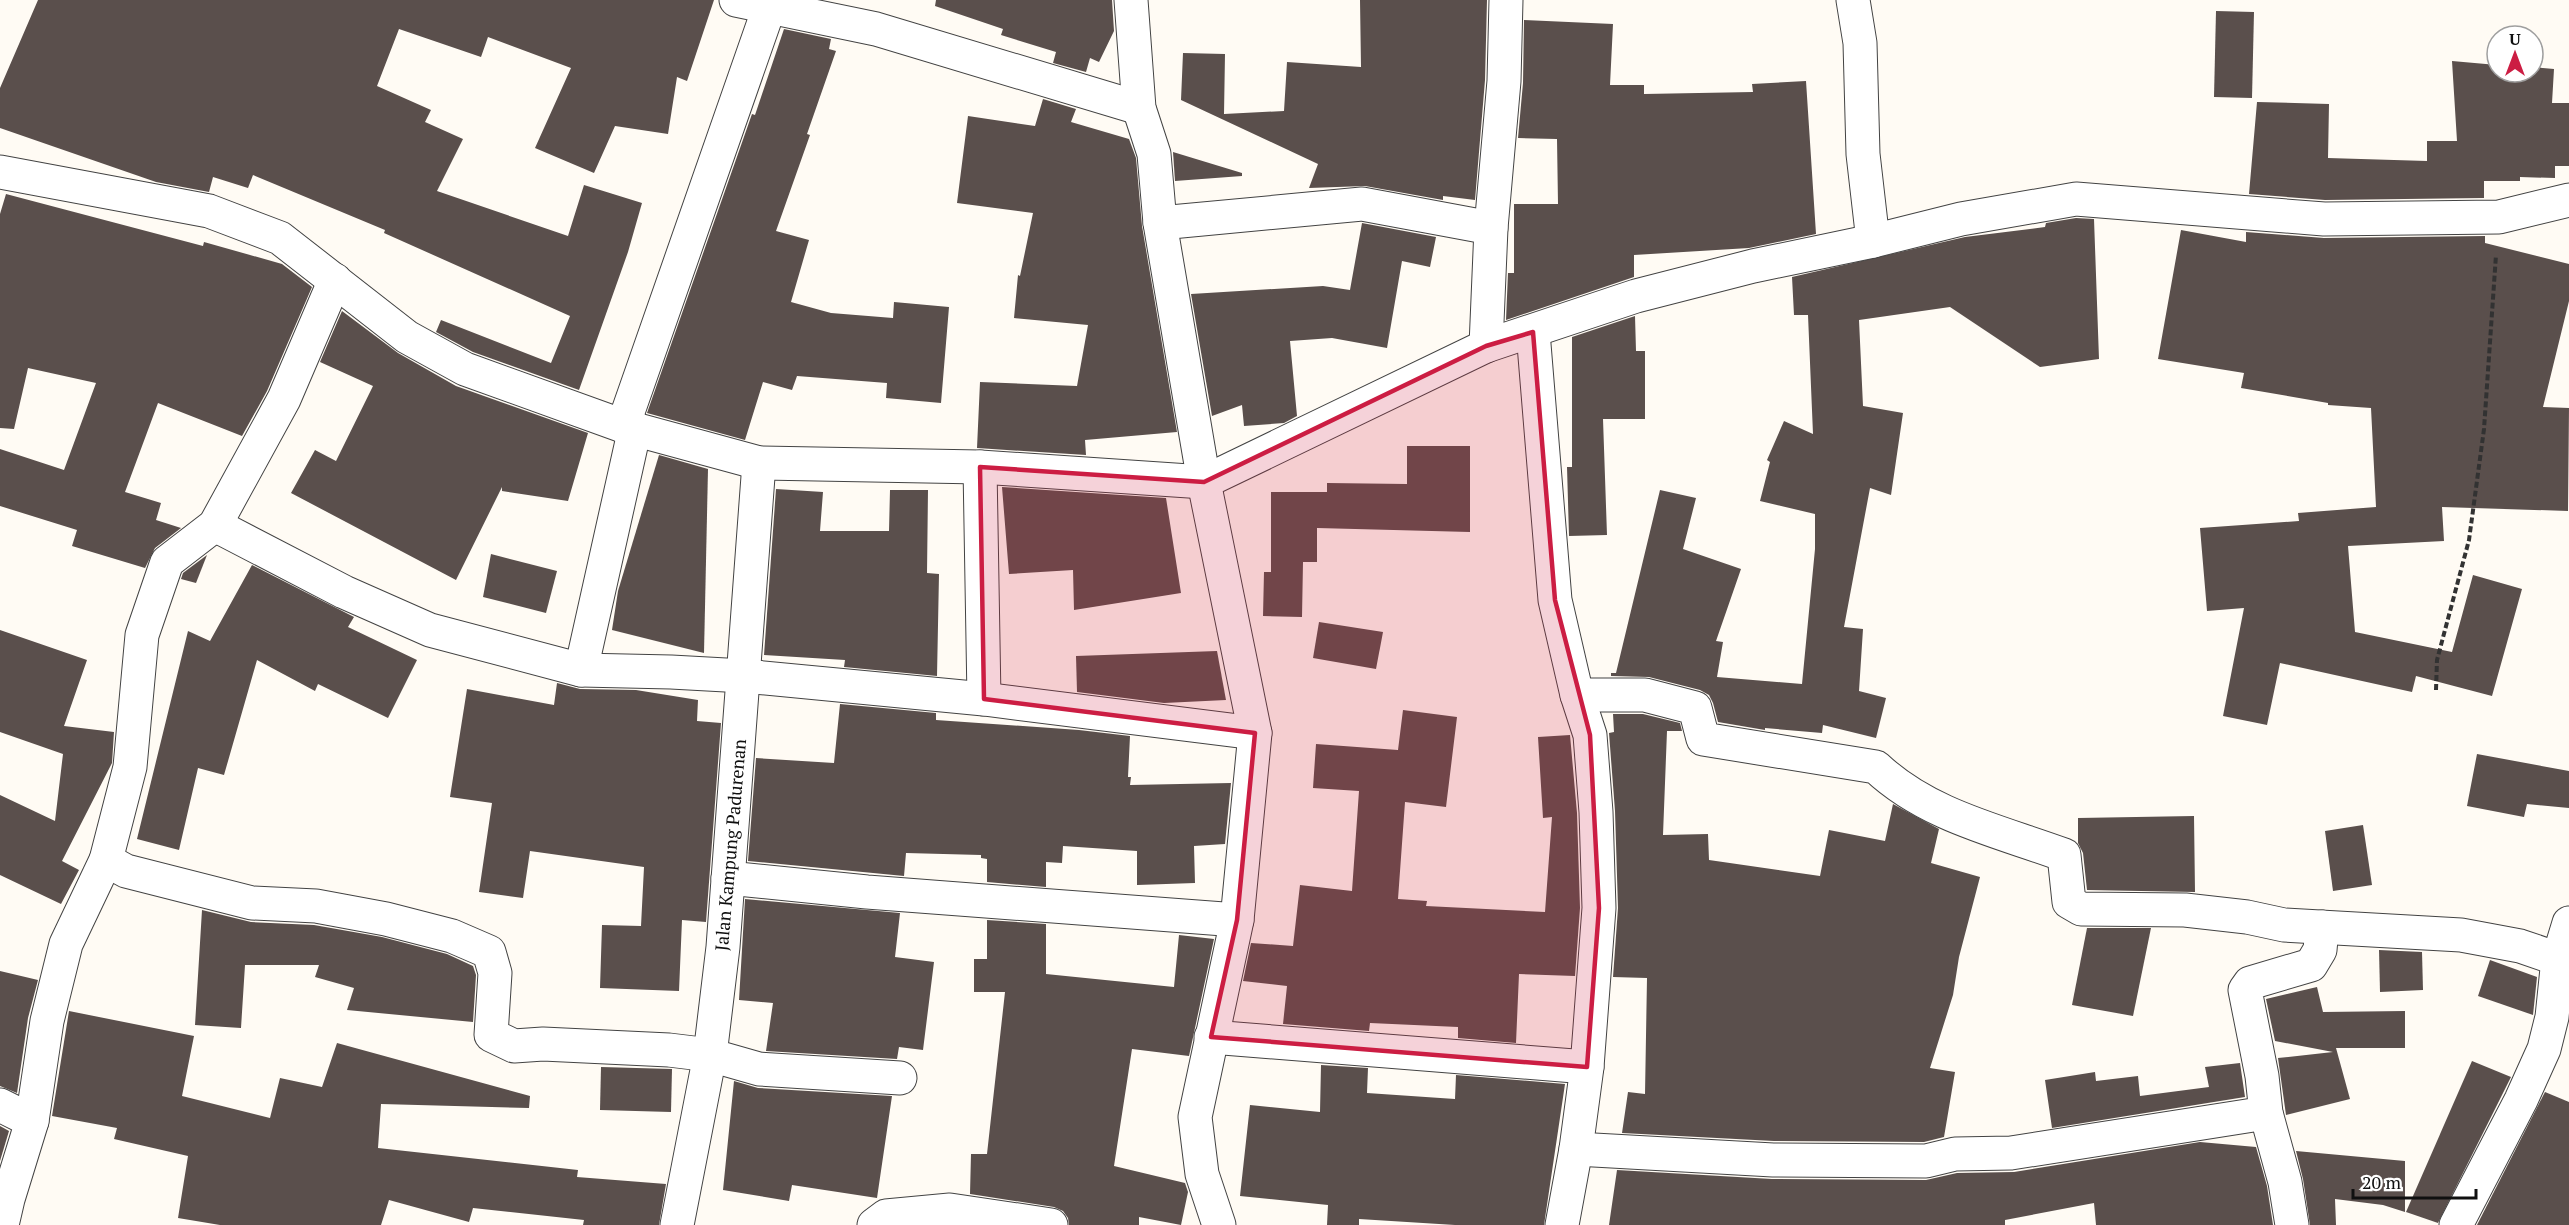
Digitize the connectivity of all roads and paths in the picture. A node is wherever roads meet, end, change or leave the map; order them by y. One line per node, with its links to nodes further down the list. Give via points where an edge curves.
1 (736, 0): 5 (street)
2 (1131, 0): 6 (street)
3 (1506, 0): 11 (street, via 1504,81)
4 (1853, 0): 12 (street, via 1860,43 1863,154)
5 (769, 8): 6 (street, via 876,28); 16 (street)
6 (1139, 108): 10 (street, via 1154,154)
7 (0, 172): 13 (street, via 209,211 280,237)
8 (2569, 200): 9 (street)
9 (2499, 217): 12 (street, via 2324,219 2076,199 1961,219); 23 (path, via 2484,429 2471,529 2437,660)
10 (1160, 223): 11 (street, via 1362,204); 19 (street)
11 (1491, 228): 15 (street)
12 (1874, 241): 14 (street, via 1636,296)
13 (335, 280): 16 (street, via 407,337 465,369); 20 (street, via 284,399)
14 (1533, 332): 15 (street); 24 (street, via 1555,600)
15 (1486, 346): 19 (street)
16 (629, 427): 17 (street); 21 (street)
17 (759, 463): 18 (street); 22 (street, Jalan Kampung Padurenan)
18 (980, 467): 19 (street); 25 (street)
19 (1204, 482): 26 (street)
20 (215, 525): 21 (street, via 344,592 430,630); 27 (street, via 167,562 142,634 130,767)
21 (581, 670): 22 (street)
22 (744, 676): 25 (street); 28 (street, Jalan Kampung Padurenan)
23 (2436, 690)
24 (1577, 695): 31 (street, via 1645,695 1695,708 1703,739 1876,767 1937,810 2064,855 2069,902 2081,909 2185,910); 35 (street, via 1590,735 1599,908)
25 (984, 699): 26 (street)
26 (1255, 733): 29 (street)
27 (106, 860): 34 (street, via 126,871 252,903 316,906 386,919 452,936 489,952 495,973 491,1035 514,1046 543,1044); 39 (street, via 66,944 47,1021)
28 (728, 878): 29 (street); 34 (street, Jalan Kampung Padurenan)
29 (1237, 920): 33 (street)
30 (2569, 923): 32 (street)
31 (2322, 927): 32 (street, via 2461,935 2520,946); 38 (street, via 2320,950 2311,965 2250,983 2245,990)
32 (2558, 959): 48 (street, via 2544,1049)
33 (1211, 1037): 35 (street); 45 (street, via 1195,1117 1202,1174)
34 (710, 1054): 36 (street, via 759,1069); 42 (street, Jalan Kampung Padurenan)
35 (1587, 1067): 40 (street)
36 (900, 1078)
37 (0, 1105): 39 (street)
38 (2266, 1113): 40 (street, via 2011,1153 1955,1154 1926,1161 1773,1160); 47 (street)
39 (32, 1121): 41 (street)
40 (1576, 1149): 46 (street)
41 (2, 1225)
42 (677, 1225)
43 (874, 1225): 44 (street, via 886,1216 950,1210)
44 (1051, 1225)
45 (1218, 1225)
46 (1562, 1225)
47 (2292, 1225)
48 (2456, 1225)

